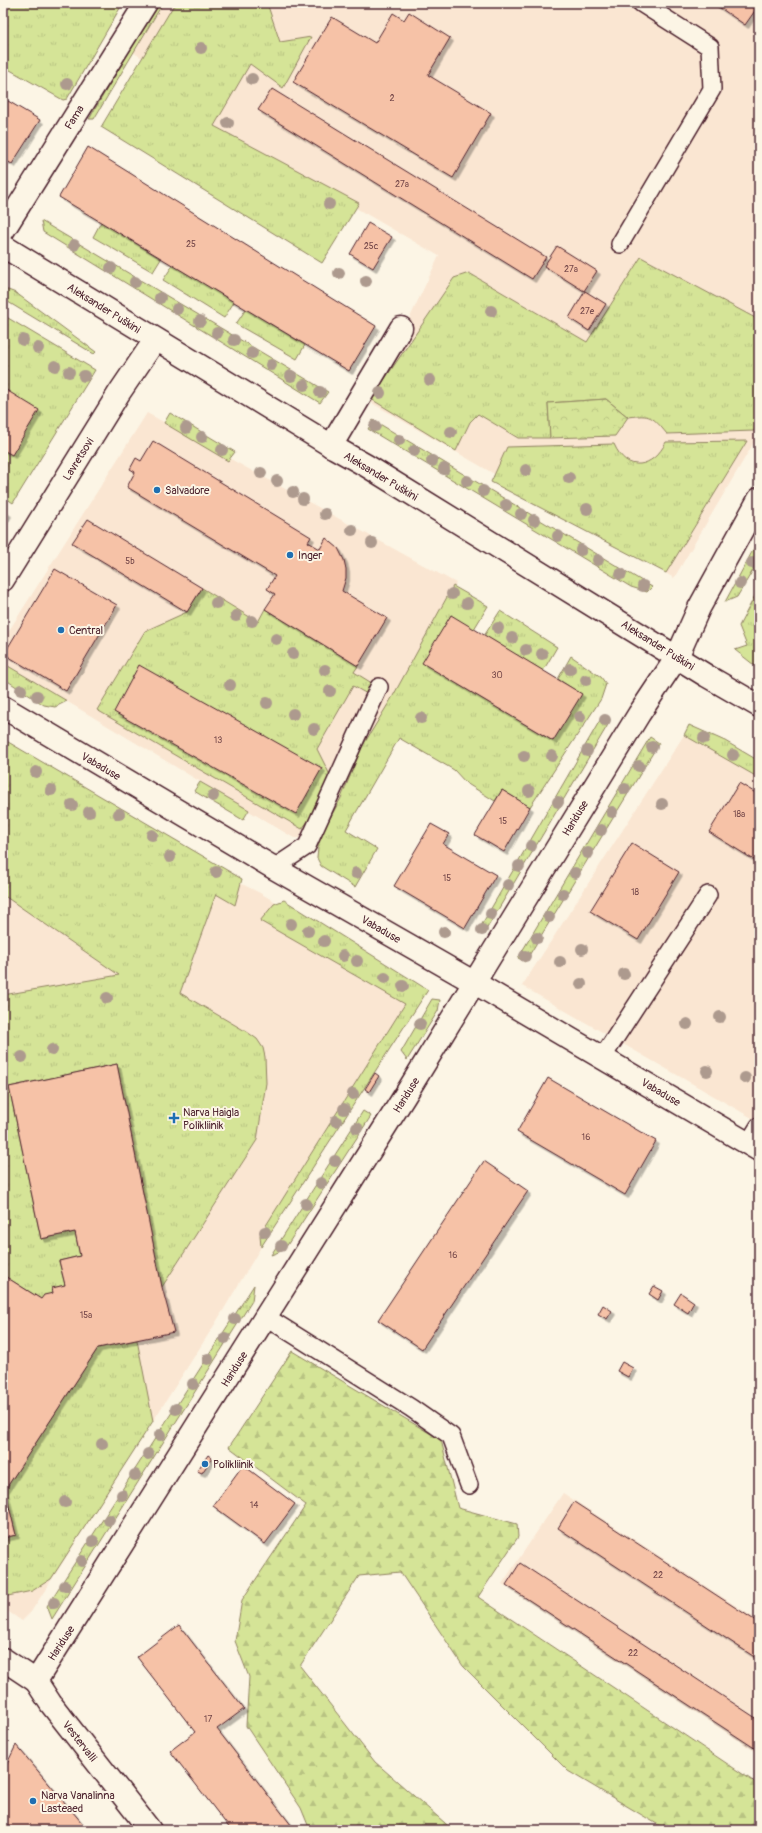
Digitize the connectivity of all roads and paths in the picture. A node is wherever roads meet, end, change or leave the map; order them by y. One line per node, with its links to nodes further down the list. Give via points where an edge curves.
1 (146, 3): 3 (street, Fama)
2 (641, 3): 4 (lane, via 710,47 712,89)
3 (3, 231)
4 (620, 244)
5 (3, 246): 7 (street, Aleksander Puškini)
6 (401, 328): 8 (street)
7 (155, 340): 8 (street, Aleksander Puškini); 10 (street, Lavretsovi, via 119,393)
8 (331, 446): 11 (street, Aleksander Puškini)
9 (759, 499): 11 (street, Hariduse, via 699,608)
10 (3, 580)
11 (677, 657): 13 (street, Aleksander Puškini); 17 (street, Hariduse, via 639,714)
12 (379, 687): 15 (lane, via 307,846)
13 (759, 706)
14 (3, 707): 15 (street, Vabaduse)
15 (274, 868): 17 (street, Vabaduse)
16 (708, 895): 18 (lane)
17 (475, 983): 18 (street, Vabaduse); 21 (street, Hariduse)
18 (602, 1058): 20 (street, Vabaduse)
19 (759, 1126): 20 (lane)
20 (754, 1147)
21 (266, 1317): 22 (lane, via 451,1436); 24 (street, Hariduse)
22 (468, 1485)
23 (3, 1660): 24 (street, Vestervalli)
24 (36, 1681): 25 (street, Vestervalli, via 51,1704)
25 (150, 1830)

